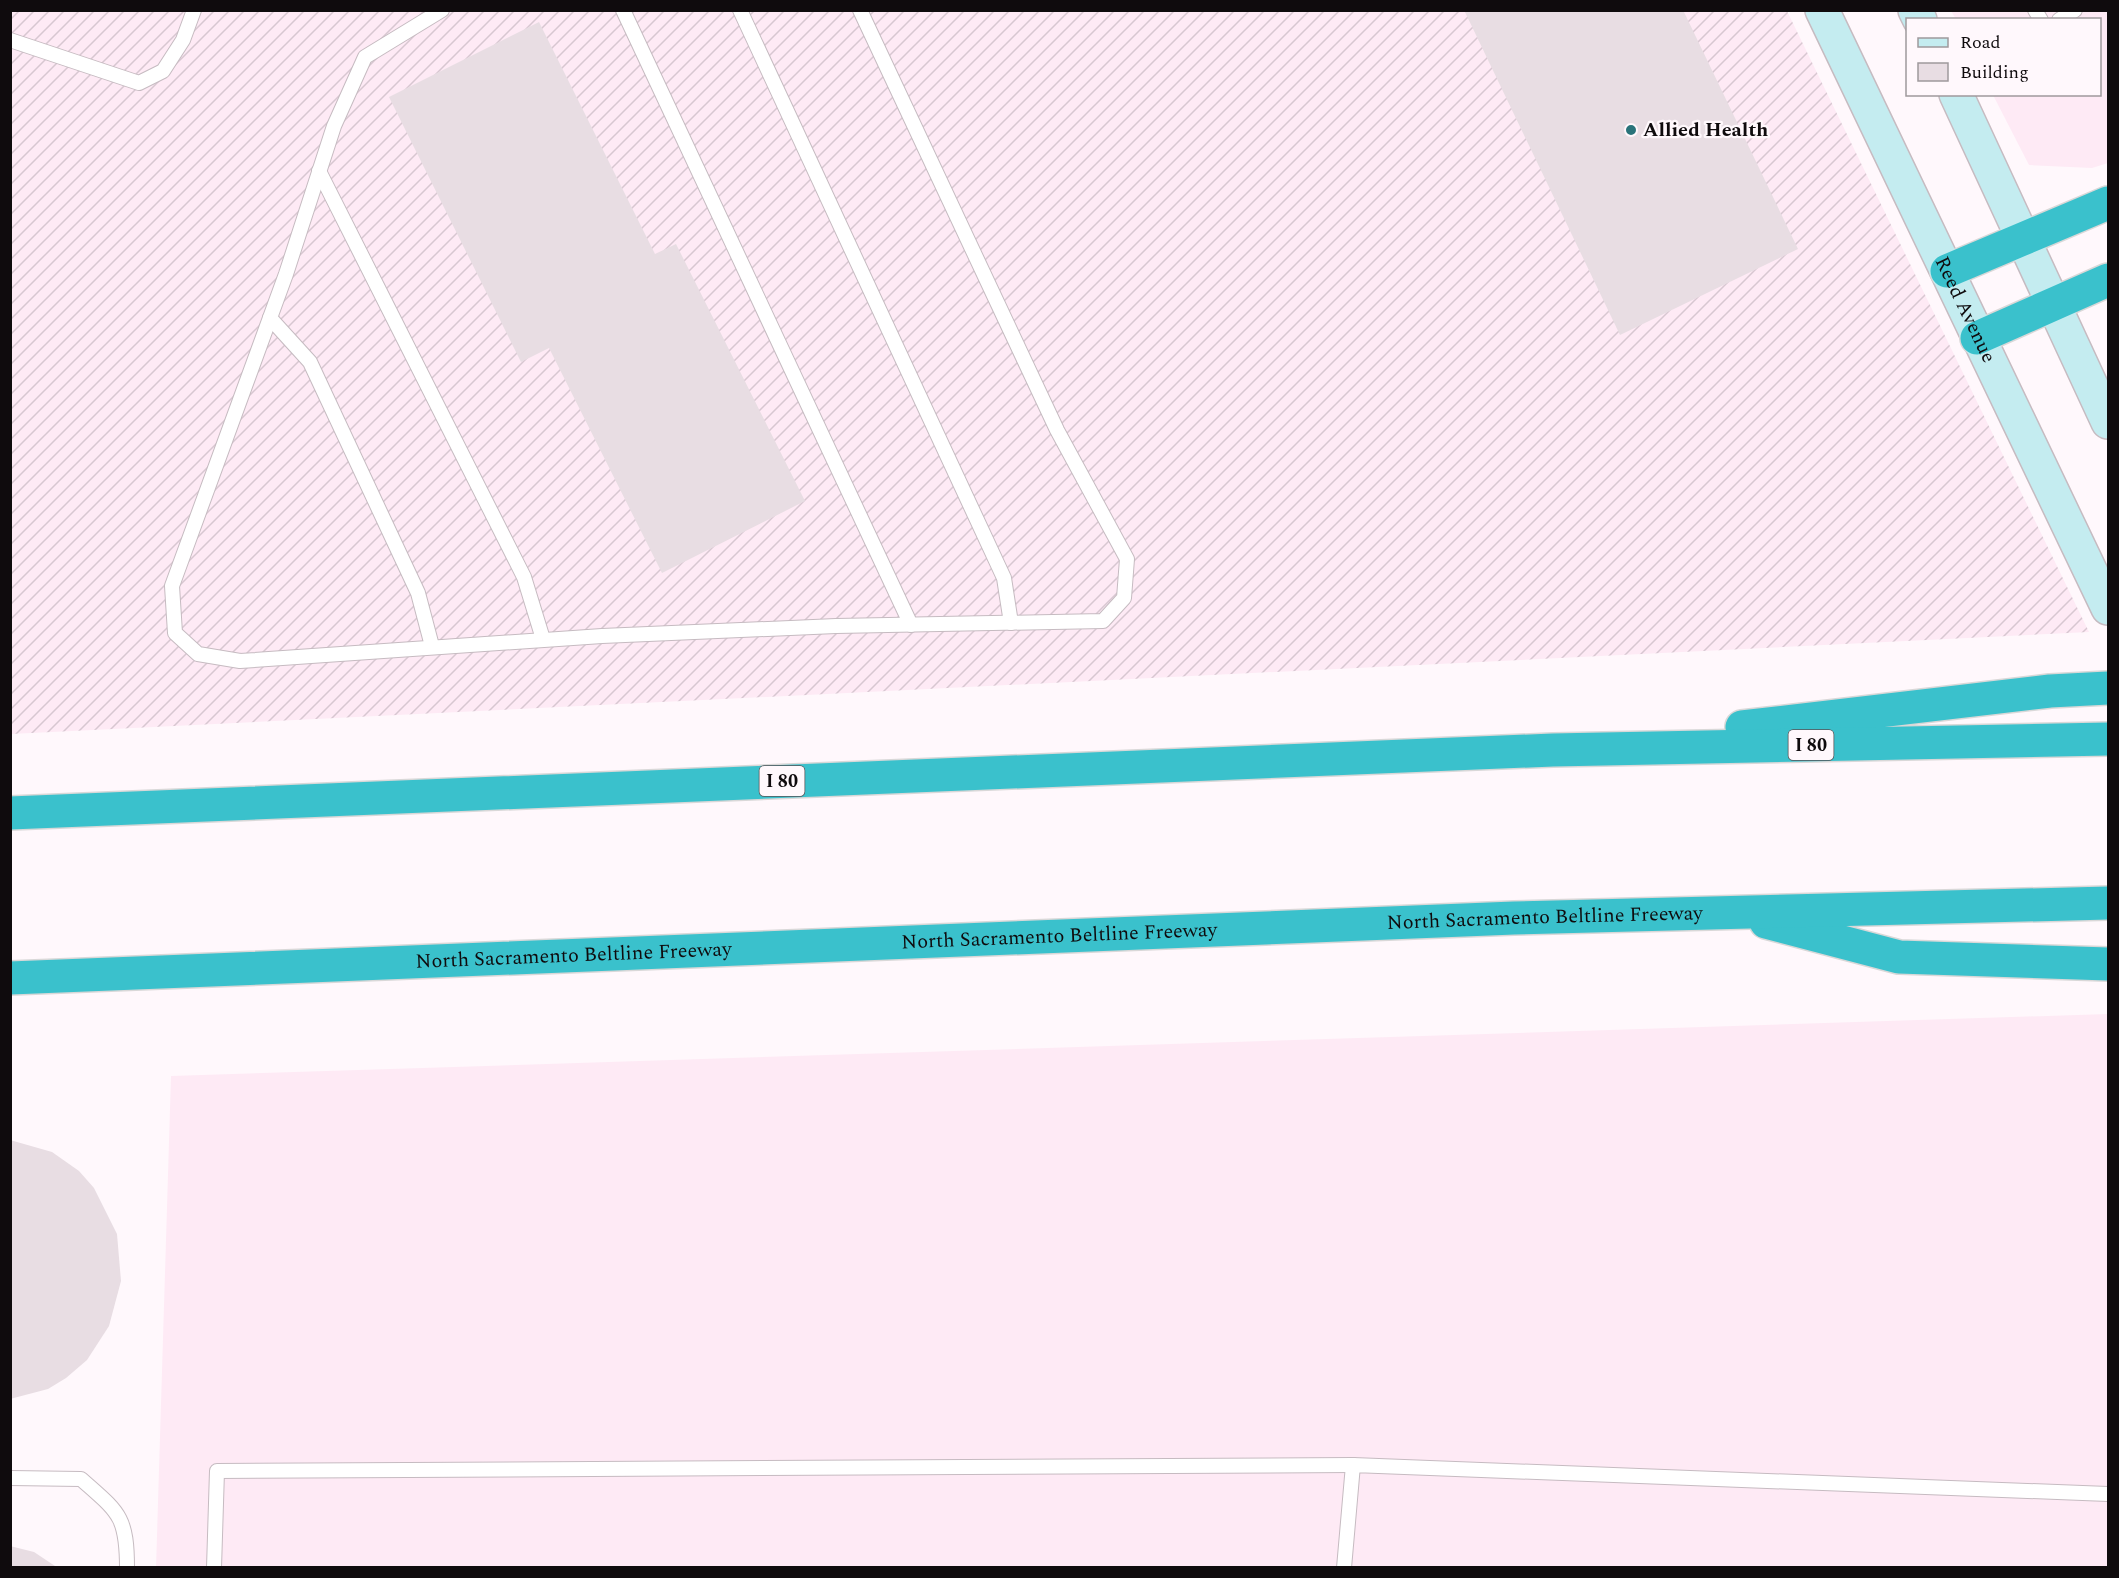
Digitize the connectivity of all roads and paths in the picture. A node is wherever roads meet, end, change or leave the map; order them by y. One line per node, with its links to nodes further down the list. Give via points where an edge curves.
1 (194, 10): 9 (lane, via 183,40 163,71 139,83)
2 (442, 10): 11 (lane, via 365,57)
3 (622, 10): 22 (lane)
4 (740, 10): 21 (lane, via 1004,578)
5 (860, 10): 21 (lane, via 1057,430 1127,559 1124,598 1103,621)
6 (1822, 10): 14 (main road, Reed Avenue)
7 (2075, 10): 8 (lane)
8 (2062, 18)
9 (10, 40)
10 (1957, 96): 13 (main road)
11 (319, 171): 17 (lane); 23 (lane, via 525,577)
12 (2109, 203): 13 (highway)
13 (2024, 238): 14 (highway); 16 (main road)
14 (1947, 271): 18 (main road, Reed Avenue)
15 (2109, 280): 16 (highway)
16 (2053, 303): 18 (highway); 19 (main road)
17 (270, 318): 24 (lane, via 310,362 418,593); 24 (lane, via 172,586 175,633 198,654 240,661)
18 (1977, 338): 20 (main road, Reed Avenue)
19 (2109, 422)
20 (2109, 608)
21 (1011, 623): 22 (lane)
22 (911, 625): 23 (lane)
23 (543, 639): 24 (lane)
24 (432, 646)
25 (2109, 688): 27 (highway, via 2050,691)
26 (2109, 739): 27 (highway, I 80)
27 (1552, 750): 28 (highway, I 80)
28 (10, 813)
29 (2109, 903): 30 (highway, North Sacramento Beltline Freeway)
30 (1730, 912): 31 (highway, via 1899,957); 32 (highway, North Sacramento Beltline Freeway)
31 (2109, 964)
32 (10, 978)
33 (1353, 1465): 35 (lane); 37 (lane, via 217,1471); 38 (lane)
34 (10, 1478): 36 (lane, via 81,1479 118,1512 127,1541)
35 (2109, 1494)
36 (127, 1568)
37 (214, 1568)
38 (1344, 1568)

